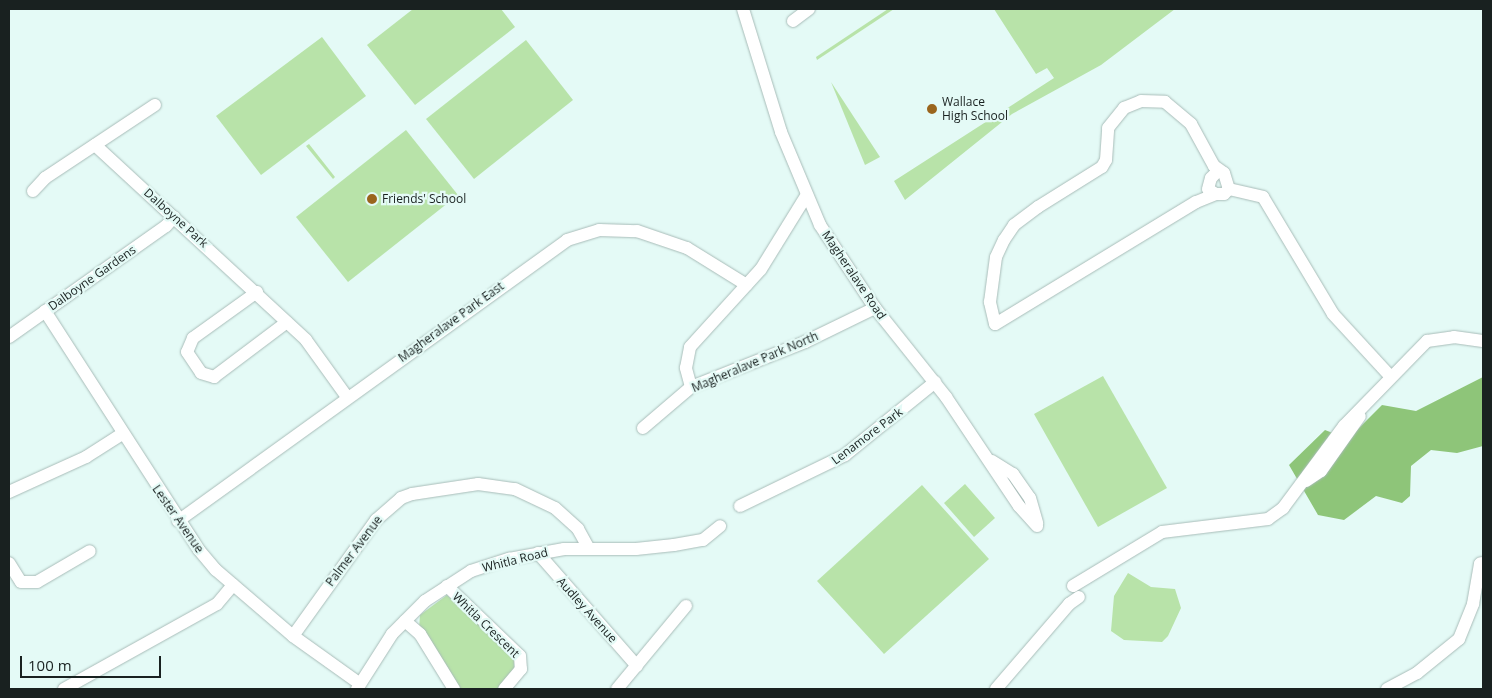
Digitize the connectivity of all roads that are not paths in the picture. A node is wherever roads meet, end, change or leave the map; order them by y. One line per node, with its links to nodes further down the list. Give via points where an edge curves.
1 (743, 9): 10 (street, Magheralave Road, via 781,132)
2 (809, 9): 3 (street)
3 (793, 21)
4 (155, 105): 5 (street)
5 (95, 145): 8 (street, via 45,178); 11 (street, Dalboyne Park)
6 (1218, 171): 7 (street, via 1224,173); 9 (street, via 1209,182 1210,192); 9 (street, via 1191,124 1165,102 1141,101 1124,108 1108,128 1106,160 1102,167 1038,207 1014,225 1004,240 996,257 990,302 995,324 1196,202)
7 (1229, 189): 9 (street, via 1224,194); 19 (street, via 1263,197 1333,314)
8 (33, 191)
9 (1216, 194)
10 (806, 196): 12 (street, via 768,259); 14 (street, Magheralave Road, via 836,251)
11 (174, 216): 13 (street, Dalboyne Park); 15 (street, Dalboyne Gardens, via 166,226)
12 (747, 285): 21 (street, via 690,347 686,368); 22 (street, Magheralave Park East, via 668,240 618,228 582,234 548,251)
13 (257, 292): 16 (street, Dalboyne Park); 16 (street, via 193,338 187,352 201,373 214,377)
14 (875, 308): 20 (street, Magheralave Road); 21 (street, Magheralave Park North, via 805,342)
15 (45, 311): 17 (street, Dalboyne Gardens); 24 (street, Lester Avenue)
16 (287, 322): 22 (street, Dalboyne Park, via 306,340)
17 (9, 337)
18 (1483, 342): 19 (street, via 1454,337 1427,341)
19 (1390, 376): 46 (street, via 1344,426 1283,508 1268,519 1162,532 1076,592)
20 (935, 382): 25 (street, Magheralave Road); 27 (street, Lenamore Park, via 845,455)
21 (690, 387): 23 (street, Magheralave Park North)
22 (347, 397): 28 (street, Magheralave Park East)
23 (643, 428)
24 (122, 434): 26 (street, via 86,457); 28 (street, Lester Avenue)
25 (991, 460): 25 (street, Magheralave Road, via 1012,474 1030,498 1037,526 1014,509 997,485)
26 (9, 492)
27 (740, 506)
28 (178, 521): 35 (street, Lester Avenue, via 199,550)
29 (720, 526): 30 (street, Whitla Road, via 703,540 668,546 636,549)
30 (588, 547): 32 (street, Whitla Road); 39 (street, Palmer Avenue, via 578,529 555,508 515,488 478,484 412,494 394,503 376,520)
31 (90, 551): 33 (street, via 36,582 21,582)
32 (538, 553): 36 (street, Whitla Road, via 471,571); 40 (street, Audley Avenue)
33 (9, 563)
34 (1483, 563): 47 (street, via 1480,564 1473,604 1459,638 1417,673)
35 (233, 585): 39 (street, Lester Avenue); 42 (street, via 217,604)
36 (447, 586): 38 (street, Whitla Road); 44 (street, Whitla Crescent, via 520,656 521,669)
37 (686, 606): 40 (street)
38 (405, 621): 41 (street, Whitla Road, via 392,634); 43 (street, via 420,634)
39 (293, 636): 41 (street, Lester Avenue)
40 (637, 666): 45 (street)
41 (358, 687)
42 (64, 689)
43 (454, 689)
44 (504, 689)
45 (617, 689)
46 (996, 689)
47 (1387, 689)

